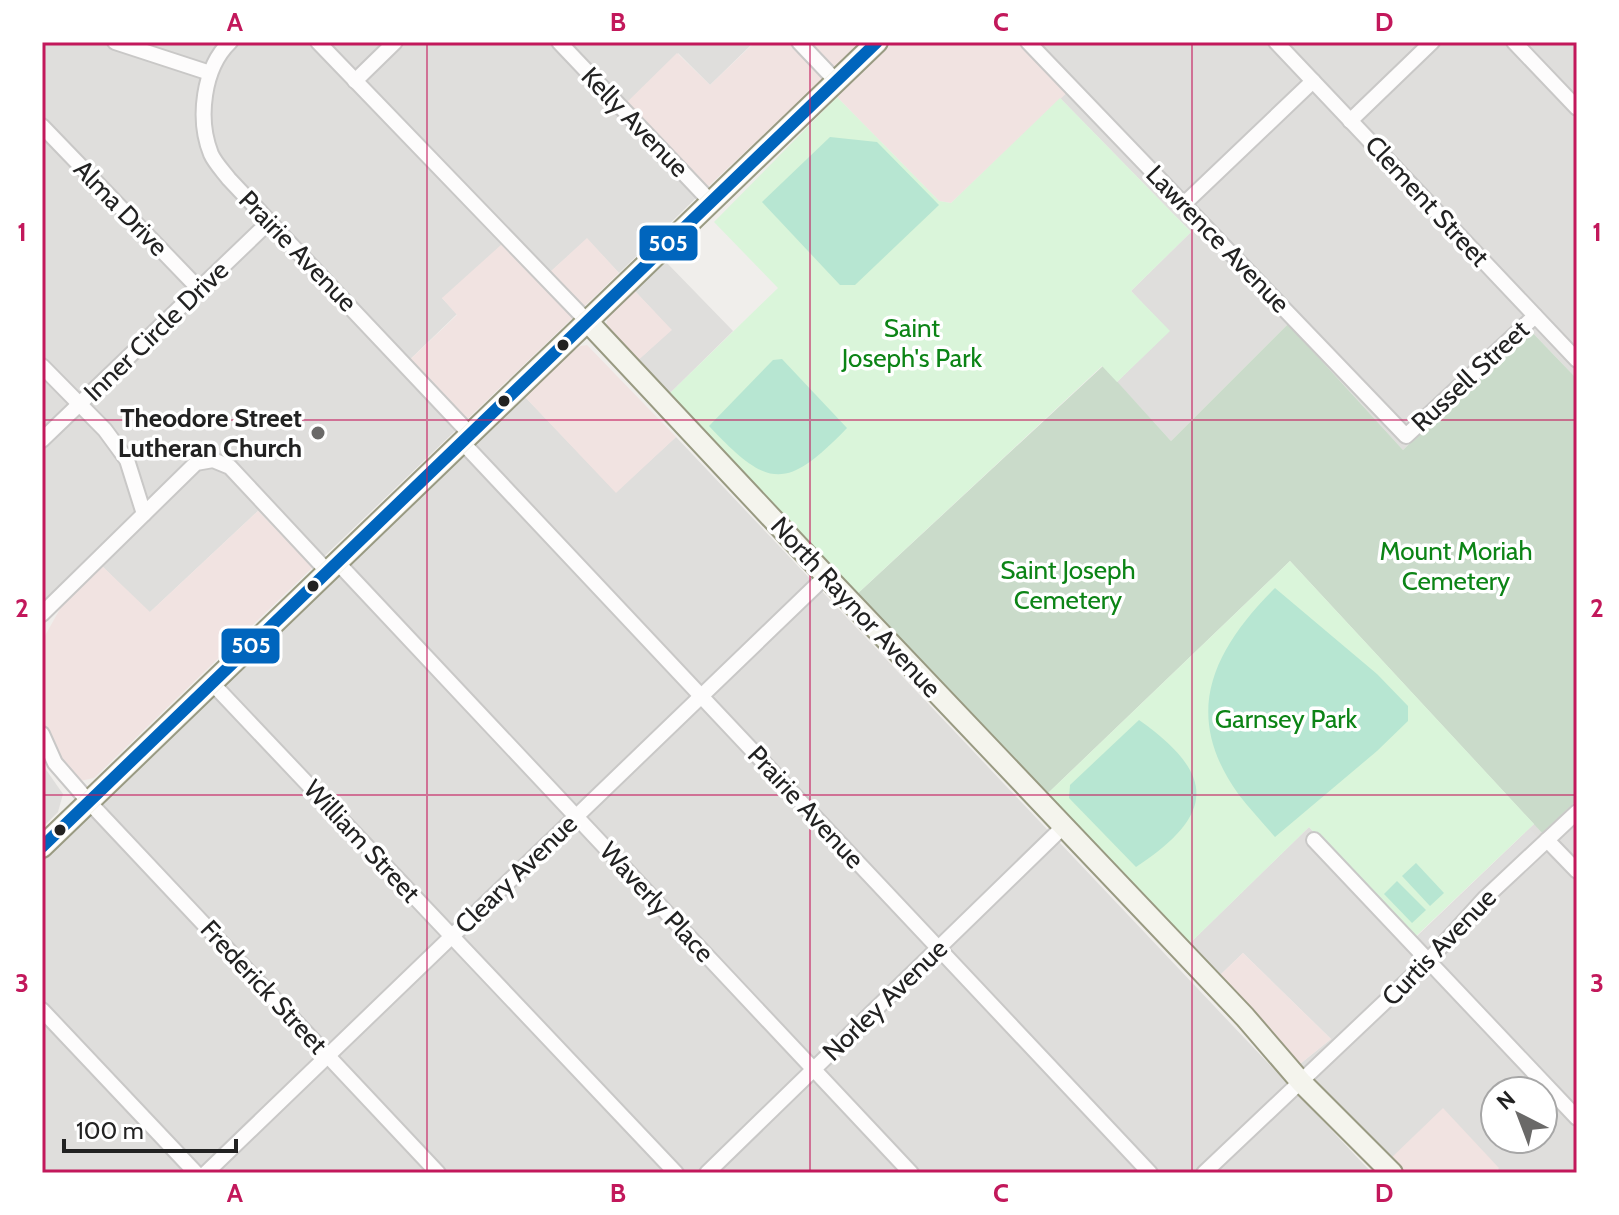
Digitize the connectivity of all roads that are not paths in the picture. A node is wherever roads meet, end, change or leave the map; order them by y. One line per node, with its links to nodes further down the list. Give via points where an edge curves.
1 (115, 42): 12 (street)
2 (230, 42): 12 (street, Prairie Avenue)
3 (318, 42): 13 (street, North Raynor Avenue)
4 (395, 42): 13 (street)
5 (559, 42): 19 (street, Kelly Avenue)
6 (799, 42): 14 (street)
7 (877, 42): 14 (main road)
8 (1028, 42): 20 (street, Lawrence Avenue)
9 (1276, 42): 15 (street, Clement Street)
10 (1432, 42): 17 (street)
11 (1514, 42): 16 (street)
12 (210, 73): 21 (street, Prairie Avenue, via 204,129 212,156)
13 (355, 81): 24 (street, North Raynor Avenue)
14 (836, 81): 19 (main road)
15 (1313, 81): 17 (street, Clement Street); 20 (street)
16 (1577, 108)
17 (1350, 121): 23 (street, Clement Street)
18 (42, 126): 22 (street, Alma Drive)
19 (711, 202): 24 (main road)
20 (1184, 204): 28 (street, Lawrence Avenue)
21 (270, 221): 22 (street, Inner Circle Drive); 29 (street, Prairie Avenue)
22 (200, 290): 27 (street, Inner Circle Drive)
23 (1535, 316): 25 (street, Clement Street); 28 (street, Russell Street)
24 (587, 321): 29 (main road); 33 (main road, North Raynor Avenue)
25 (1576, 358)
26 (42, 366): 27 (street)
27 (79, 405): 30 (street, Inner Circle Drive); 31 (street, via 127,460)
28 (1406, 436)
29 (466, 438): 32 (main road); 36 (street, Prairie Avenue)
30 (42, 440)
31 (144, 514): 32 (street, Waverly Place, via 196,463 213,460 230,467); 34 (street)
32 (332, 567): 35 (main road); 40 (street, Waverly Place)
33 (826, 576): 36 (street, Cleary Avenue); 41 (main road, North Raynor Avenue)
34 (42, 614)
35 (212, 683): 38 (main road); 46 (street, William Street)
36 (702, 695): 40 (street, Cleary Avenue); 47 (street, Prairie Avenue)
37 (42, 734): 38 (street, Frederick Street, via 55,763)
38 (89, 802): 44 (main road); 50 (street, Frederick Street)
39 (1577, 812): 43 (street, Curtis Avenue)
40 (577, 815): 46 (street, Cleary Avenue); 51 (street, Waverly Place)
41 (1064, 826): 47 (street, Norley Avenue); 52 (main road, North Raynor Avenue)
42 (1314, 840): 48 (street)
43 (1547, 840): 45 (street); 48 (street, Curtis Avenue)
44 (42, 847)
45 (1577, 871)
46 (452, 936): 50 (street, Cleary Avenue); 57 (street, William Street)
47 (938, 948): 51 (street, Norley Avenue); 60 (street, Prairie Avenue)
48 (1427, 962): 52 (street, Curtis Avenue); 53 (street)
49 (42, 1010): 54 (street)
50 (328, 1054): 55 (street, Cleary Avenue); 56 (street, Frederick Street)
51 (813, 1070): 58 (street, Norley Avenue); 59 (street, Waverly Place)
52 (1301, 1082): 61 (street, Curtis Avenue); 62 (main road, North Raynor Avenue)
53 (1577, 1118)
54 (196, 1173)
55 (206, 1173)
56 (438, 1173)
57 (676, 1173)
58 (707, 1173)
59 (911, 1173)
60 (1150, 1173)
61 (1204, 1173)
62 (1392, 1173)

